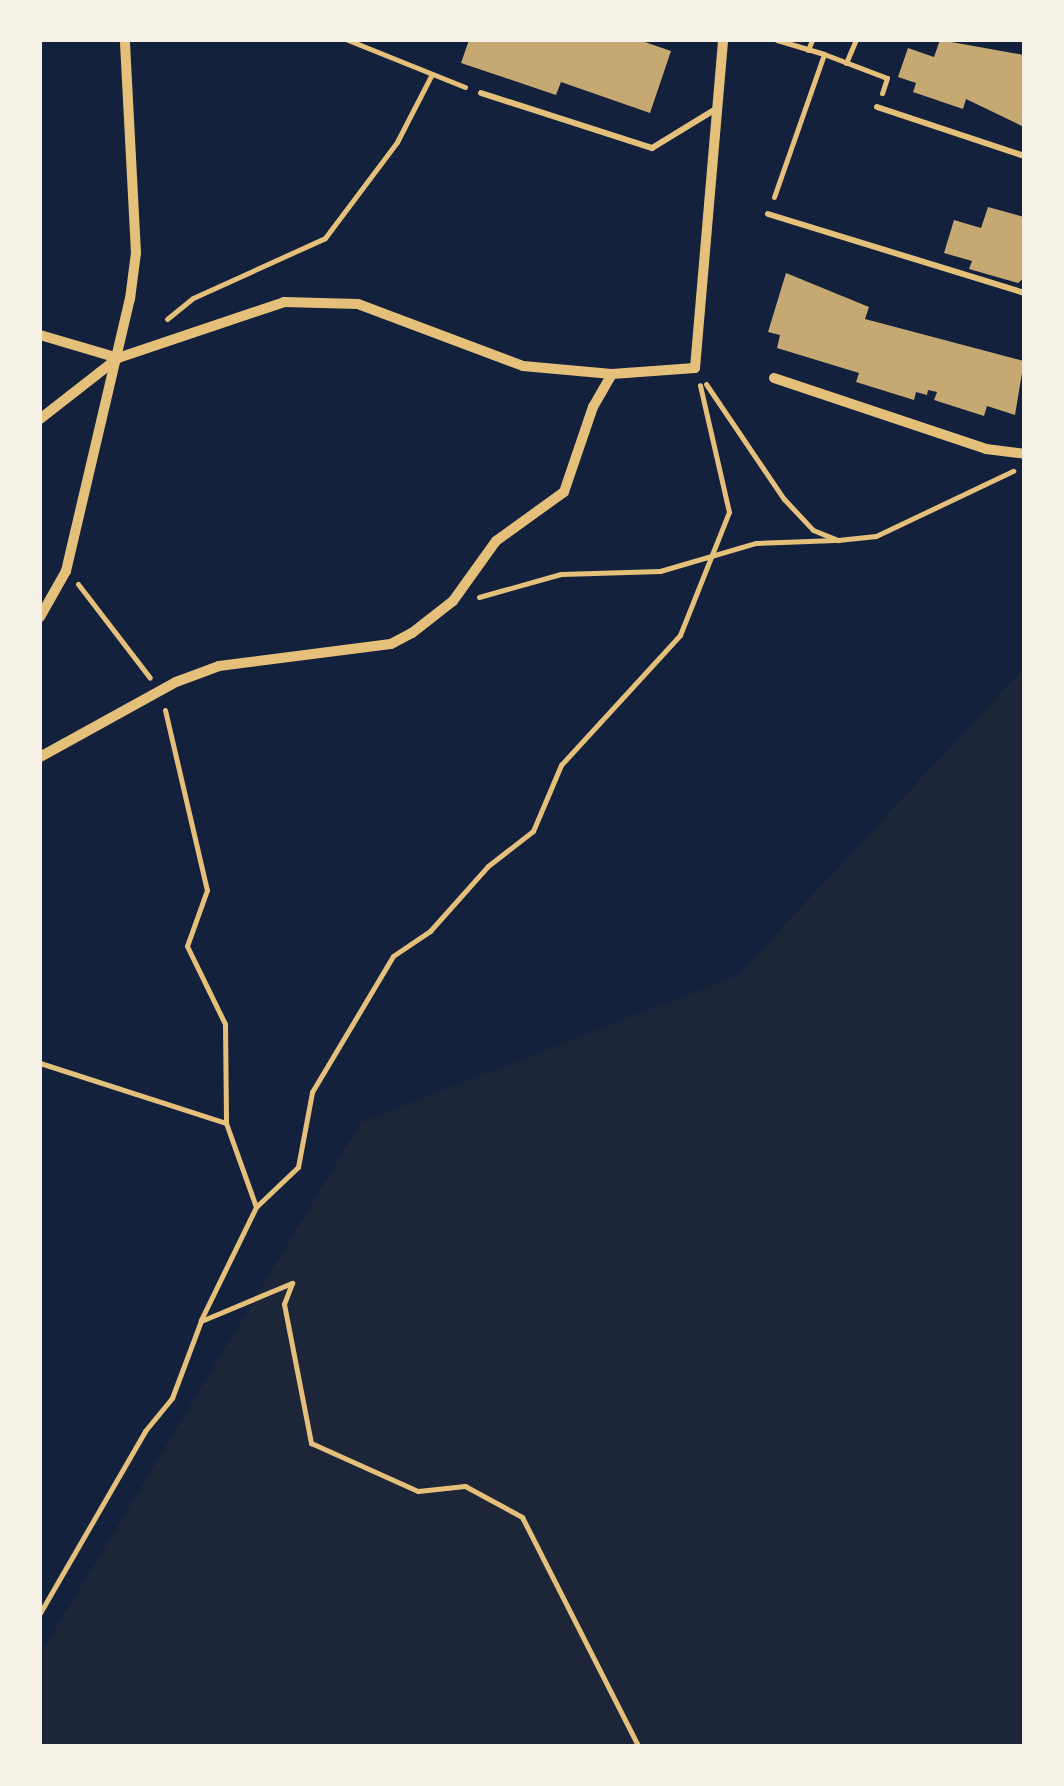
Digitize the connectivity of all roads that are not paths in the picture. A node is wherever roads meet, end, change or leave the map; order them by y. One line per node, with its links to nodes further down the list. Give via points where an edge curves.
1 (125, 40): 10 (street, via 136,252)
2 (723, 40): 5 (street)
3 (481, 93): 5 (lane, via 652,148)
4 (877, 107): 6 (lane)
5 (717, 108): 11 (street, via 695,368)
6 (1024, 156)
7 (768, 214): 8 (lane)
8 (1024, 292)
9 (40, 334): 10 (street)
10 (118, 358): 11 (street, via 240,314 324,300 396,314 523,366); 13 (street); 15 (street, via 66,570)
11 (612, 374): 16 (street, via 592,407 564,492 496,541 453,600 391,644 252,657 160,693)
12 (774, 378): 14 (street, via 986,449)
13 (40, 419)
14 (1024, 454)
15 (40, 617)
16 (40, 757)

